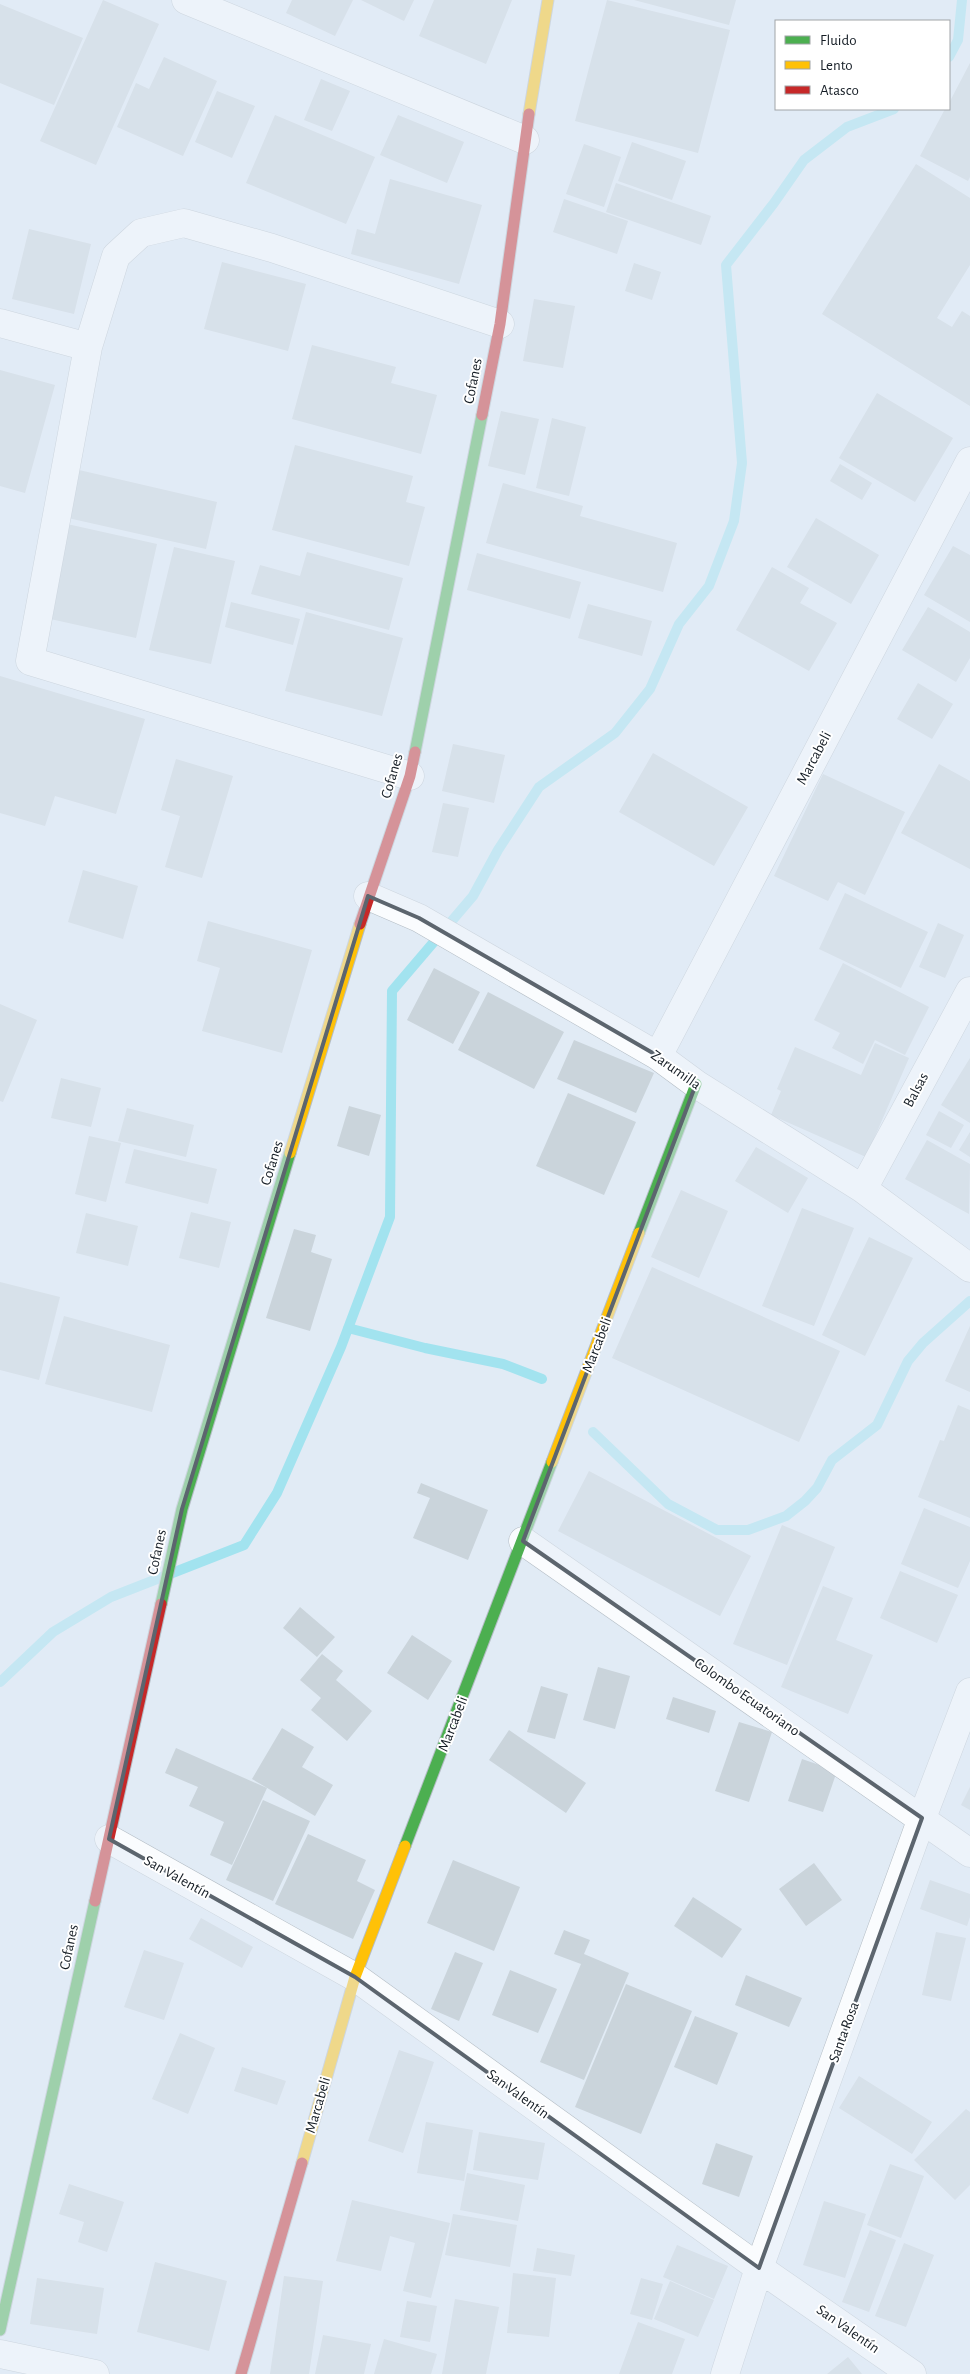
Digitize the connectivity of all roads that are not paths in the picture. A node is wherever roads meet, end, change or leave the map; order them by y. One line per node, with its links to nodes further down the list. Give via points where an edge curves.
1 (186, 0): 3 (street)
2 (548, 0): 3 (street, Cofanes)
3 (525, 140): 5 (street, Cofanes)
4 (0, 323): 6 (street)
5 (500, 324): 6 (street, via 272,248 184,223 141,233 116,256); 8 (street, Cofanes)
6 (88, 347): 8 (street, via 30,661)
7 (970, 461): 11 (street, Marcabeli)
8 (410, 776): 9 (street, Cofanes)
9 (368, 896): 11 (street, Zarumilla, via 419,918); 18 (street, Cofanes, via 182,1509)
10 (970, 991): 13 (street, Balsas)
11 (658, 1056): 12 (street, Zarumilla)
12 (696, 1084): 13 (street, Zarumilla); 15 (street, Marcabeli)
13 (863, 1189): 14 (street, Zarumilla)
14 (970, 1268)
15 (523, 1541): 17 (street, Colombo Ecuatoriano); 20 (street, Marcabeli)
16 (970, 1692): 17 (street, Santa Rosa)
17 (922, 1818): 19 (street, Colombo Ecuatoriano); 21 (street, Santa Rosa)
18 (109, 1839): 20 (street, San Valentín); 22 (street, Cofanes)
19 (970, 1853)
20 (355, 1977): 21 (street, San Valentín); 25 (street, Marcabeli)
21 (759, 2268): 26 (street, Santa Rosa); 27 (street, San Valentín)
22 (0, 2330)
23 (0, 2354): 24 (street)
24 (95, 2374)
25 (241, 2374)
26 (725, 2374)
27 (912, 2374)

